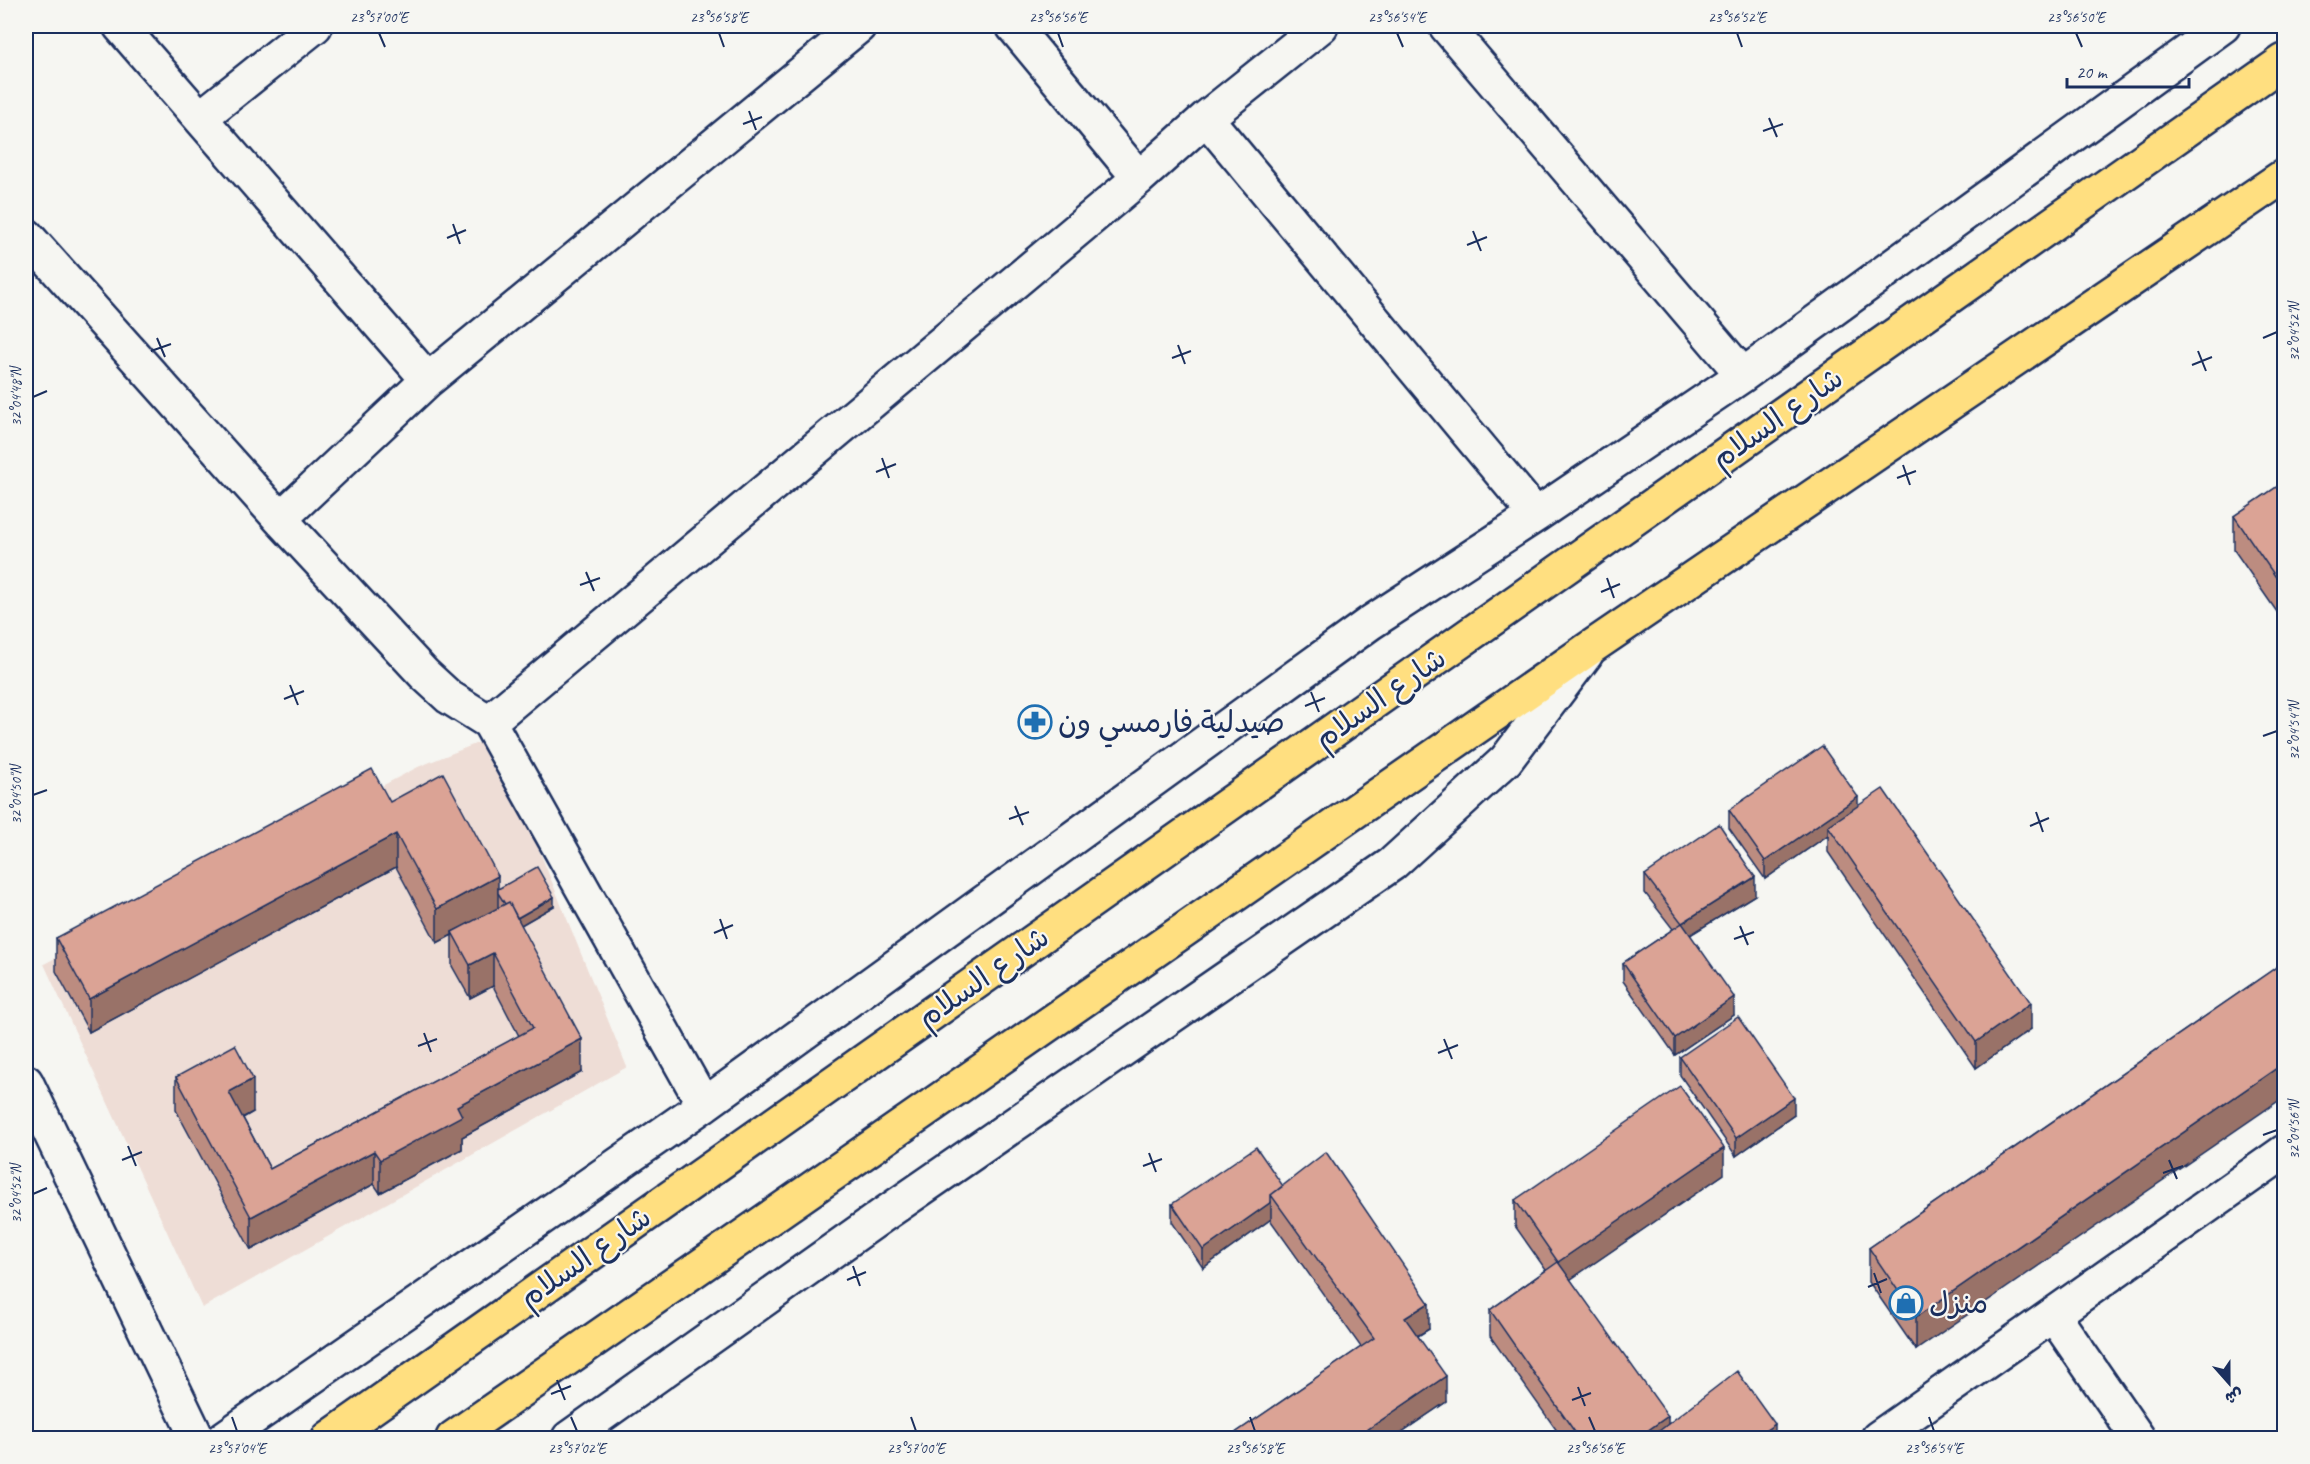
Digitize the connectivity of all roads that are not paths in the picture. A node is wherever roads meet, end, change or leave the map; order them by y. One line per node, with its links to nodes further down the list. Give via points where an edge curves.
1 (120, 26): 9 (street)
2 (315, 26): 9 (street)
3 (859, 26): 15 (street)
4 (1013, 26): 12 (street)
5 (1322, 26): 10 (street)
6 (1446, 26): 14 (street)
7 (2223, 26): 14 (street)
8 (2284, 61): 26 (highway, شارع السلام)
9 (200, 118): 15 (street)
10 (1206, 118): 12 (street); 16 (street)
11 (2284, 176): 18 (highway)
12 (1139, 178): 19 (street)
13 (26, 235): 17 (street)
14 (1743, 375): 16 (street)
15 (428, 380): 17 (street)
16 (1536, 515): 21 (street, via 1370,623)
17 (280, 519): 19 (street, via 424,674 449,697)
18 (1590, 648): 27 (highway); 28 (street, via 1506,760 1392,864 883,1215)
19 (489, 722): 21 (street)
20 (26, 1082): 24 (street)
21 (704, 1105): 25 (street)
22 (2284, 1152): 23 (street)
23 (2054, 1316): 29 (street); 30 (street)
24 (197, 1438)
25 (224, 1438)
26 (329, 1438)
27 (453, 1438)
28 (569, 1438)
29 (1878, 1438)
30 (2138, 1438)

